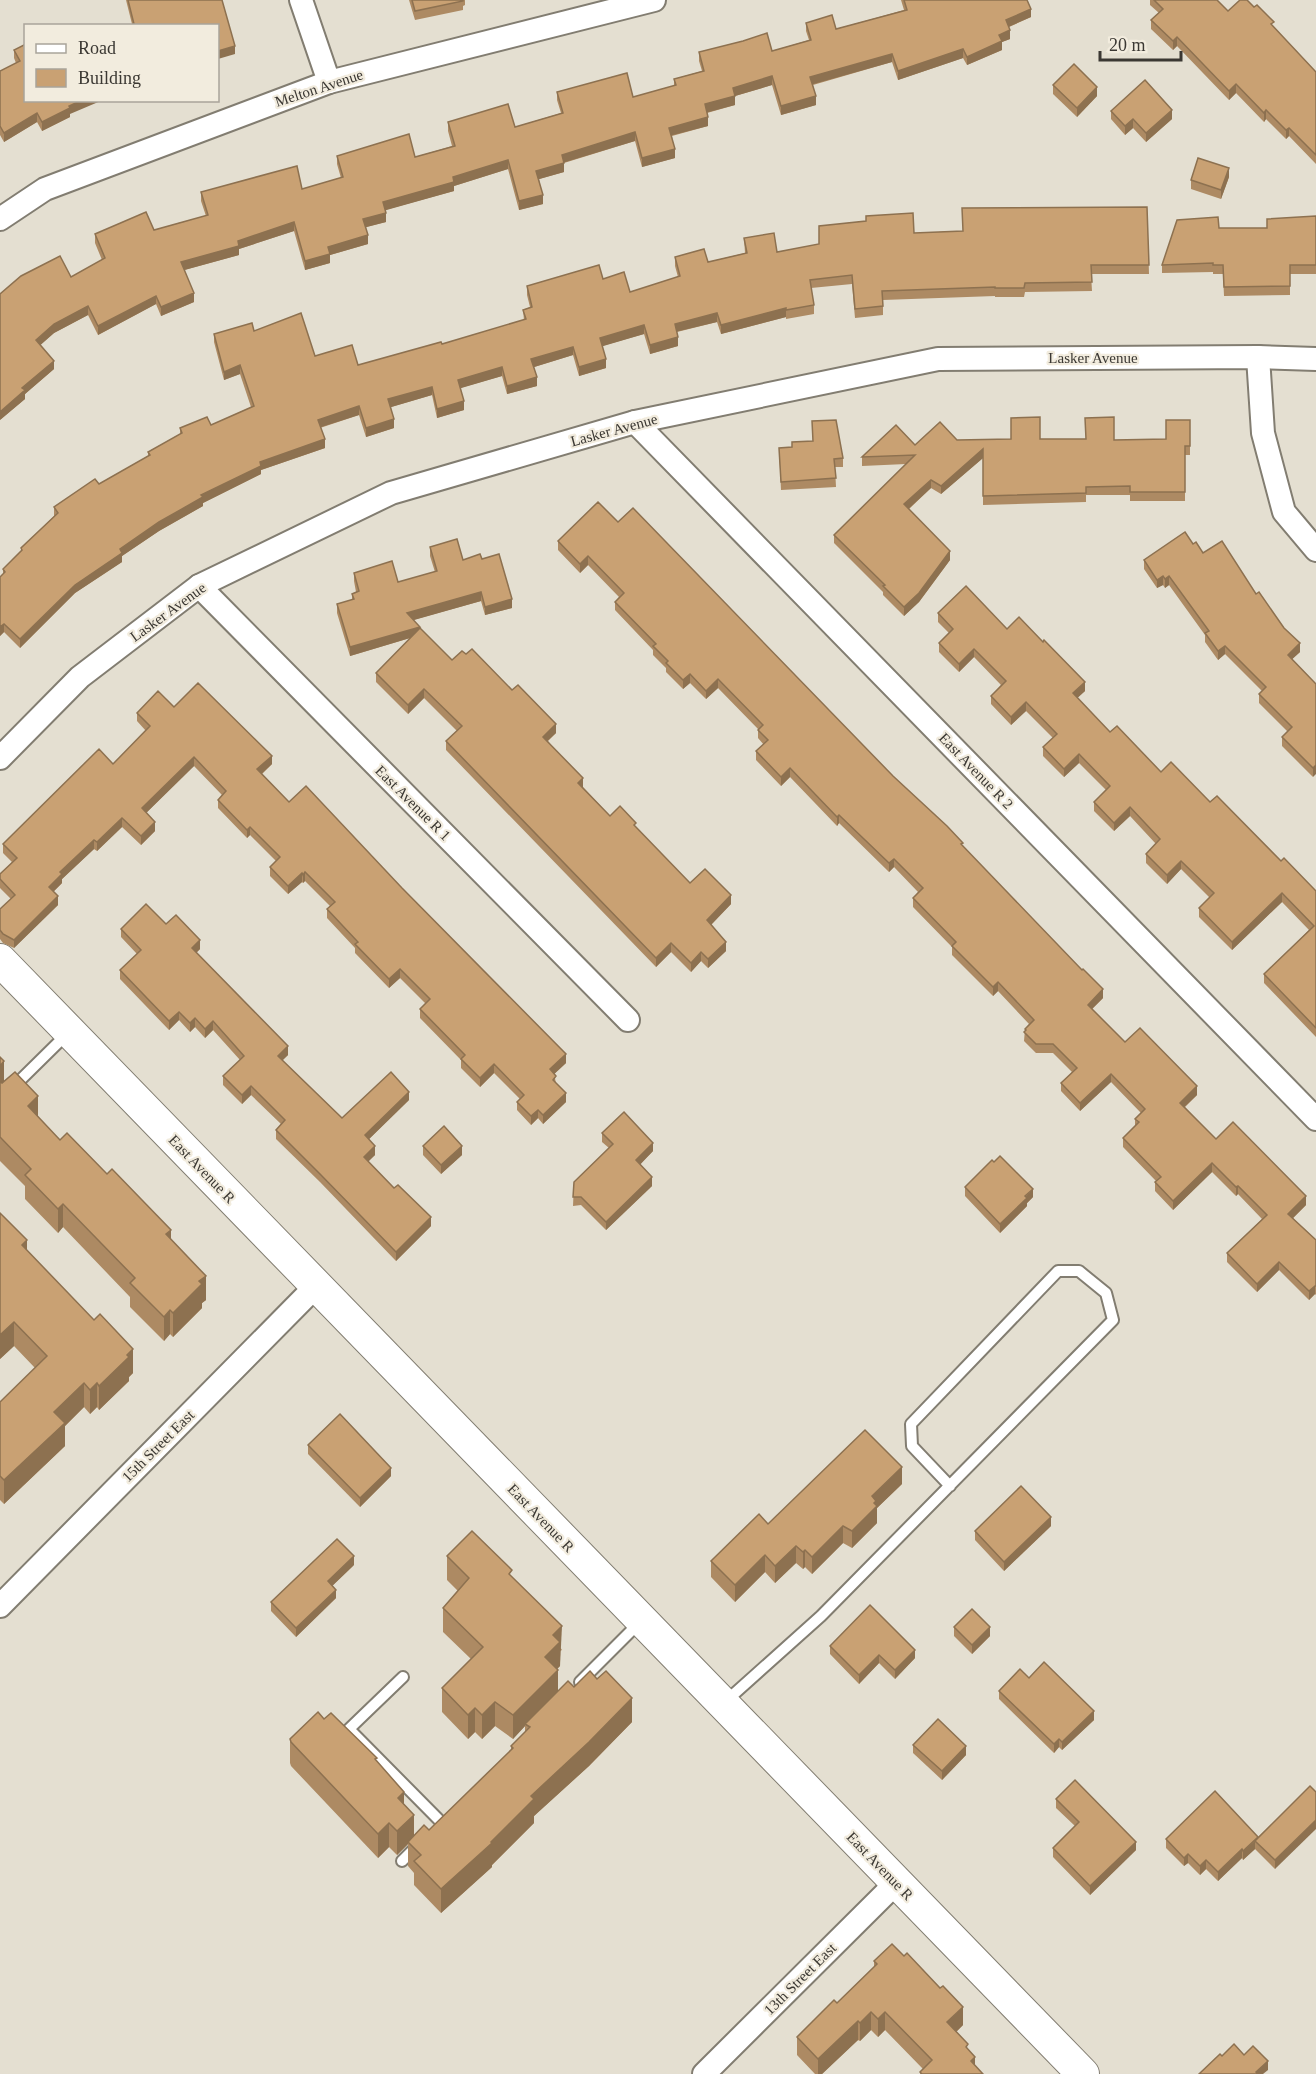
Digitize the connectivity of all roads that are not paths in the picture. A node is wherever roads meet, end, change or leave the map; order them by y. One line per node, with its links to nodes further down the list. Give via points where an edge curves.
1 (301, 0): 3 (street)
2 (654, 0): 3 (street, Melton Avenue)
3 (329, 82): 4 (street, Melton Avenue, via 45,189)
4 (0, 219)
5 (1258, 357): 6 (street, Lasker Avenue); 7 (street, Lasker Avenue, via 938,359); 8 (street, via 1263,434 1284,512)
6 (1316, 359)
7 (635, 422): 9 (street, Lasker Avenue, via 391,494); 15 (street, East Avenue R 2)
8 (1316, 550)
9 (199, 586): 10 (street, Lasker Avenue, via 80,677); 12 (street, East Avenue R 1)
10 (0, 758)
11 (6, 971): 13 (main road, East Avenue R)
12 (628, 1020)
13 (69, 1032): 14 (lane); 16 (main road, East Avenue R)
14 (0, 1100)
15 (1316, 1119)
16 (316, 1286): 18 (street, 15th Street East); 19 (main road, East Avenue R)
17 (950, 1486): 17 (lane, via 1113,1320 1106,1293 1079,1271 1058,1271 911,1424 912,1446); 22 (lane, via 821,1616)
18 (0, 1606)
19 (641, 1620): 21 (lane); 22 (main road, East Avenue R)
20 (403, 1677): 24 (lane, via 349,1730)
21 (574, 1687)
22 (723, 1704): 26 (main road, East Avenue R)
23 (449, 1813): 24 (lane)
24 (433, 1829): 25 (lane)
25 (402, 1861)
26 (896, 1884): 27 (street, 13th Street East); 28 (main road, East Avenue R)
27 (704, 2074)
28 (1083, 2074)

